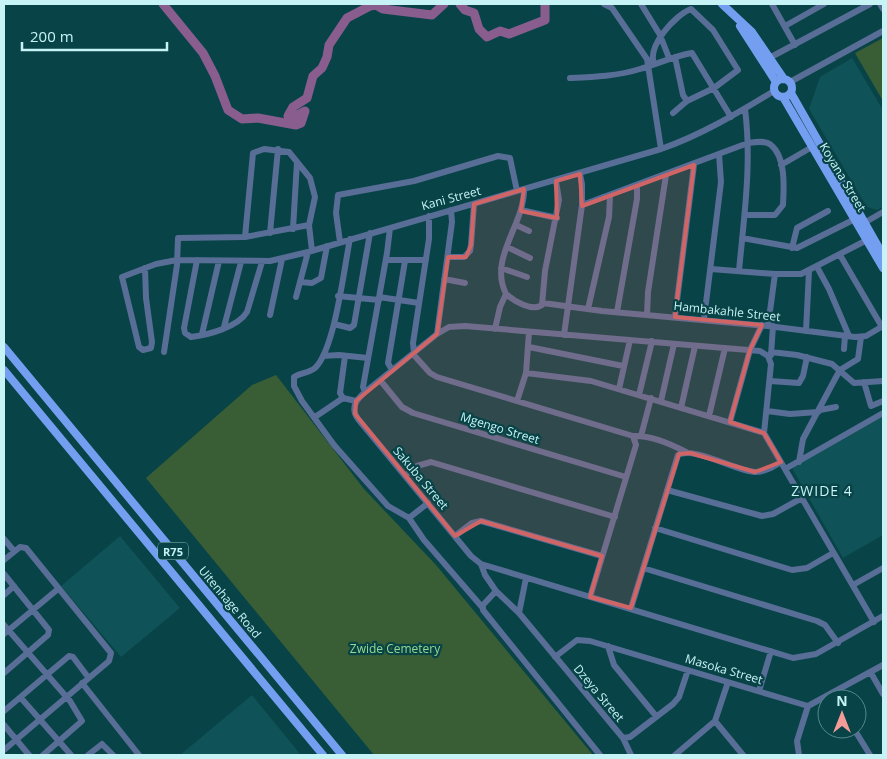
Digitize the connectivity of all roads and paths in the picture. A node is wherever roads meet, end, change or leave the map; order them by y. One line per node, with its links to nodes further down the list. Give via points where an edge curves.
1 (604, 4): 16 (street, via 612,8)
2 (640, 4): 12 (street)
3 (722, 4): 9 (main road)
4 (774, 4): 10 (street)
5 (824, 4): 10 (street)
6 (870, 4): 13 (street)
7 (880, 4): 8 (street)
8 (883, 9)
9 (730, 12): 15 (main road, via 752,32); 19 (main road, via 759,53)
10 (784, 26): 13 (street)
11 (883, 31): 18 (street)
12 (660, 36): 14 (street); 16 (street); 20 (street, via 686,11 694,11 712,30 738,68 736,73)
13 (795, 46): 15 (street)
14 (672, 58): 16 (street); 20 (street, via 694,54); 23 (street)
15 (771, 58): 18 (main road)
16 (652, 65): 17 (street, via 597,77); 29 (street)
17 (570, 78)
18 (787, 81): 19 (main road); 21 (main road)
19 (775, 87): 22 (main road, via 778,96); 24 (street, Kani Street)
20 (714, 88): 23 (street); 26 (street)
21 (791, 93): 22 (main road); 52 (main road, Koyana Street)
22 (783, 97): 28 (main road, Koyana Street)
23 (687, 101): 25 (street)
24 (745, 109): 26 (street, Kani Street); 27 (street)
25 (674, 112)
26 (731, 117): 29 (street, Kani Street)
27 (748, 142): 31 (street); 34 (street, via 771,145); 48 (street)
28 (812, 148): 34 (street); 51 (main road, Koyana Street)
29 (661, 149): 35 (street, Kani Street)
30 (278, 150): 32 (street, via 289,152); 58 (street); 60 (street, via 264,149 253,153)
31 (720, 154): 33 (street); 86 (street, via 721,182)
32 (297, 162): 54 (street, via 314,188 315,204); 56 (street)
33 (694, 165): 36 (street); 108 (street)
34 (782, 165): 48 (street, via 781,210 770,216)
35 (580, 174): 37 (street, Kani Street); 43 (street)
36 (666, 175): 38 (street); 107 (street)
37 (556, 181): 39 (street, Kani Street); 50 (street, via 559,194)
38 (637, 186): 41 (street); 105 (street, via 638,199)
39 (524, 189): 40 (street, Kani Street); 45 (street)
40 (517, 191): 42 (street, Kani Street); 64 (street, via 510,158 498,156 414,181 338,195 336,214)
41 (610, 196): 43 (street); 104 (street, via 610,212)
42 (474, 204): 44 (street, Kani Street); 71 (street, via 470,251 464,257)
43 (582, 206): 103 (street)
44 (451, 210): 49 (street, Kani Street); 71 (street)
45 (521, 210): 50 (street); 53 (street)
46 (828, 211): 67 (street, via 797,228)
47 (883, 212): 52 (street)
48 (745, 214): 61 (street)
49 (429, 216): 55 (street, Kani Street); 77 (street)
50 (557, 218): 102 (street, via 545,271)
51 (855, 219): 63 (main road, Koyana Street); 67 (street, via 807,245)
52 (864, 223): 70 (main road, Koyana Street)
53 (516, 224): 57 (street); 66 (street)
54 (309, 226): 56 (street); 68 (street)
55 (390, 228): 59 (street, Kani Street); 76 (street)
56 (293, 229): 58 (street)
57 (529, 231)
58 (270, 233): 60 (street)
59 (370, 233): 62 (street, Kani Street); 98 (street)
60 (245, 237): 74 (street, via 179,236)
61 (742, 238): 67 (street); 87 (street)
62 (350, 239): 64 (street, Kani Street); 96 (street)
63 (867, 240): 69 (street); 85 (main road, Koyana Street)
64 (340, 242): 65 (street, Kani Street)
65 (327, 246): 68 (street, Kani Street); 93 (street, via 321,278 312,283)
66 (507, 247): 72 (street); 83 (street)
67 (792, 248)
68 (310, 252): 73 (street, Kani Street); 93 (street)
69 (840, 255): 84 (street); 112 (street)
70 (883, 255)
71 (448, 257): 92 (street)
72 (530, 258)
73 (282, 259): 81 (street, Kani Street); 106 (street)
74 (177, 260): 75 (street, Kani Street); 82 (street, Kani Street); 131 (street)
75 (197, 260): 78 (street, Kani Street); 117 (street, via 184,333 191,337)
76 (386, 260): 79 (street); 99 (street)
77 (426, 260): 79 (street); 101 (street)
78 (219, 261): 80 (street, Kani Street); 117 (street)
79 (405, 261): 100 (street)
80 (241, 262): 81 (street, Kani Street); 113 (street)
81 (262, 262): 113 (street, via 245,315)
82 (145, 268): 82 (street, Kani Street, via 152,337 151,348 143,350 138,347 122,277)
83 (501, 268): 90 (street); 95 (street)
84 (817, 268): 89 (street); 91 (street)
85 (883, 268)
86 (711, 269): 87 (street); 109 (street)
87 (739, 271): 88 (street)
88 (775, 274): 89 (street); 111 (street)
89 (809, 274): 91 (street); 115 (street)
90 (527, 277)
91 (822, 278): 120 (street)
92 (444, 279): 94 (street); 118 (street)
93 (300, 282): 97 (street)
94 (465, 283)
95 (506, 294): 102 (street, via 529,307 538,308); 114 (street)
96 (338, 296): 98 (street); 110 (street)
97 (296, 297)
98 (359, 298): 99 (street); 110 (street, via 353,326)
99 (379, 298): 100 (street); 137 (street)
100 (399, 299): 101 (street); 141 (street, via 388,363)
101 (419, 303): 133 (street)
102 (543, 304): 103 (street, Hambakahle Street)
103 (567, 306): 104 (street, Hambakahle Street); 119 (street)
104 (588, 309): 105 (street, Hambakahle Street)
105 (617, 312): 107 (street, Hambakahle Street)
106 (270, 315)
107 (647, 315): 108 (street, Hambakahle Street)
108 (675, 317): 109 (street, Hambakahle Street)
109 (704, 320): 111 (street, Hambakahle Street)
110 (334, 324): 134 (street)
111 (768, 326): 115 (street, Hambakahle Street); 129 (street); 132 (street)
112 (883, 326): 121 (street)
113 (224, 328): 117 (street)
114 (496, 329): 116 (street); 118 (street, via 457,326)
115 (806, 331): 120 (street, Hambakahle Street)
116 (529, 332): 119 (street); 127 (street)
117 (202, 334)
118 (437, 334): 133 (street)
119 (564, 335): 122 (street)
120 (847, 336): 121 (street, Hambakahle Street); 130 (street)
121 (861, 337): 142 (street, via 858,360)
122 (630, 340): 123 (street); 139 (street)
123 (652, 342): 124 (street); 150 (street)
124 (674, 344): 125 (street); 155 (street)
125 (695, 346): 128 (street); 158 (street)
126 (4, 347): 244 (main road, Uitenhage Road / R75)
127 (529, 347): 139 (street); 143 (street)
128 (725, 348): 129 (street); 162 (street)
129 (752, 350): 138 (street, via 766,354); 165 (street)
130 (844, 350)
131 (164, 352)
132 (771, 352): 136 (street); 138 (street)
133 (413, 353): 141 (street); 154 (street, via 437,377)
134 (323, 356): 135 (street); 163 (street, via 315,367 294,377 293,382)
135 (345, 356): 137 (street); 151 (street, via 340,390)
136 (807, 357): 142 (street, via 832,364); 145 (street, via 799,384)
137 (368, 358): 149 (street)
138 (771, 364): 145 (street)
139 (623, 366): 148 (street)
140 (4, 370): 243 (main road, R75)
141 (392, 370): 144 (street)
142 (840, 370): 147 (street, via 850,381); 160 (street)
143 (526, 373): 148 (street, via 591,381); 154 (street)
144 (380, 380): 149 (street); 175 (street, Mgengo Street, via 402,407 413,413)
145 (770, 381): 159 (street)
146 (883, 381): 147 (street)
147 (864, 382): 156 (street, via 868,406)
148 (619, 389): 150 (street)
149 (365, 392): 153 (street)
150 (640, 395): 152 (street)
151 (343, 398): 153 (street); 163 (street)
152 (651, 398): 155 (street); 169 (street)
153 (356, 401): 174 (street, Sakuba Street, via 355,414)
154 (517, 401): 168 (street)
155 (661, 401): 158 (street)
156 (883, 401)
157 (836, 407): 160 (street)
158 (681, 408): 162 (street)
159 (767, 411): 160 (street, via 790,414); 167 (street)
160 (819, 411): 172 (street, via 803,439)
161 (883, 413): 166 (street)
162 (709, 416): 165 (street)
163 (315, 417): 180 (street, via 334,445 388,506)
164 (857, 419): 166 (street)
165 (730, 422): 167 (street)
166 (861, 426): 172 (street)
167 (764, 433): 171 (street)
168 (632, 436): 169 (street); 175 (street, via 636,445)
169 (641, 436): 170 (street)
170 (688, 452): 171 (street, via 755,472); 176 (street, via 675,459)
171 (781, 462): 173 (street)
172 (799, 462): 173 (street)
173 (785, 469): 177 (street)
174 (405, 476): 178 (street, Sakuba Street); 179 (street, via 417,466 431,462)
175 (626, 477): 179 (street)
176 (667, 490): 177 (street, via 762,516 773,514); 181 (street)
177 (802, 498): 185 (street)
178 (428, 503): 180 (street); 182 (street, Sakuba Street)
179 (615, 517): 186 (street)
180 (409, 518): 199 (street)
181 (655, 528): 185 (street, via 792,570 807,568); 189 (street)
182 (455, 536): 186 (street, via 472,522 481,521); 188 (street, Sakuba Street)
183 (4, 539): 184 (street)
184 (14, 551): 187 (street); 195 (street, via 21,546 26,548)
185 (833, 553): 193 (street)
186 (602, 556): 198 (street)
187 (4, 560)
188 (482, 564): 192 (street, Sakuba Street); 196 (street, Dzeya Street)
189 (643, 568): 200 (street); 206 (street, via 817,621 825,625)
190 (883, 568): 193 (street)
191 (4, 574): 194 (street)
192 (526, 578): 198 (street, Sakuba Street); 202 (street)
193 (852, 585): 204 (street)
194 (14, 586): 197 (street); 201 (street)
195 (58, 589): 201 (street); 216 (street, via 110,651 109,661)
196 (496, 591): 199 (street); 202 (street, Dzeya Street)
197 (4, 595)
198 (590, 597): 200 (street, Sakuba Street)
199 (482, 607): 245 (street)
200 (631, 608): 208 (street, Sakuba Street)
201 (33, 609): 205 (street); 209 (street, via 49,633)
202 (519, 613): 210 (street, Dzeya Street)
203 (883, 616): 204 (street, Sakuba Street)
204 (874, 622): 206 (street, Sakuba Street)
205 (5, 630): 209 (street)
206 (838, 643): 208 (street, Sakuba Street, via 805,658)
207 (608, 646): 210 (street, Masoka Street, via 577,640); 212 (street, Masoka Street); 227 (street, via 614,665)
208 (771, 651): 220 (street)
209 (28, 654): 214 (street); 215 (street)
210 (555, 657): 231 (street, Dzeya Street)
211 (883, 665): 213 (street)
212 (688, 670): 217 (street, Masoka Street); 227 (street, Dzeya Street, via 678,697)
213 (871, 672): 219 (street); 221 (street)
214 (4, 673)
215 (46, 676): 216 (street, via 70,656); 222 (street); 223 (street)
216 (88, 677): 218 (street)
217 (728, 682): 220 (street, Masoka Street); 229 (street)
218 (82, 683): 222 (street); 242 (street)
219 (846, 689)
220 (760, 691): 225 (street, Masoka Street)
221 (883, 694)
222 (66, 697): 228 (street); 234 (street, via 82,722)
223 (21, 698): 226 (street); 228 (street)
224 (817, 703): 225 (street)
225 (808, 706): 250 (street, via 798,741)
226 (4, 712)
227 (656, 716): 231 (street, Dzeya Street, via 630,737)
228 (40, 719): 233 (street); 234 (street)
229 (715, 721): 235 (street); 249 (street)
230 (4, 725): 233 (street)
231 (622, 738): 246 (street)
232 (860, 739): 251 (street)
233 (16, 740): 236 (street); 237 (street)
234 (60, 742): 238 (street); 239 (street)
235 (683, 749): 247 (street); 248 (street)
236 (4, 750)
237 (29, 755)
238 (43, 755)
239 (71, 755)
240 (88, 755): 241 (street, via 102,744)
241 (114, 755)
242 (137, 755)
243 (323, 755)
244 (342, 755)
245 (600, 755)
246 (631, 755)
247 (675, 755)
248 (689, 755)
249 (743, 755)
250 (799, 755)
251 (870, 755)

